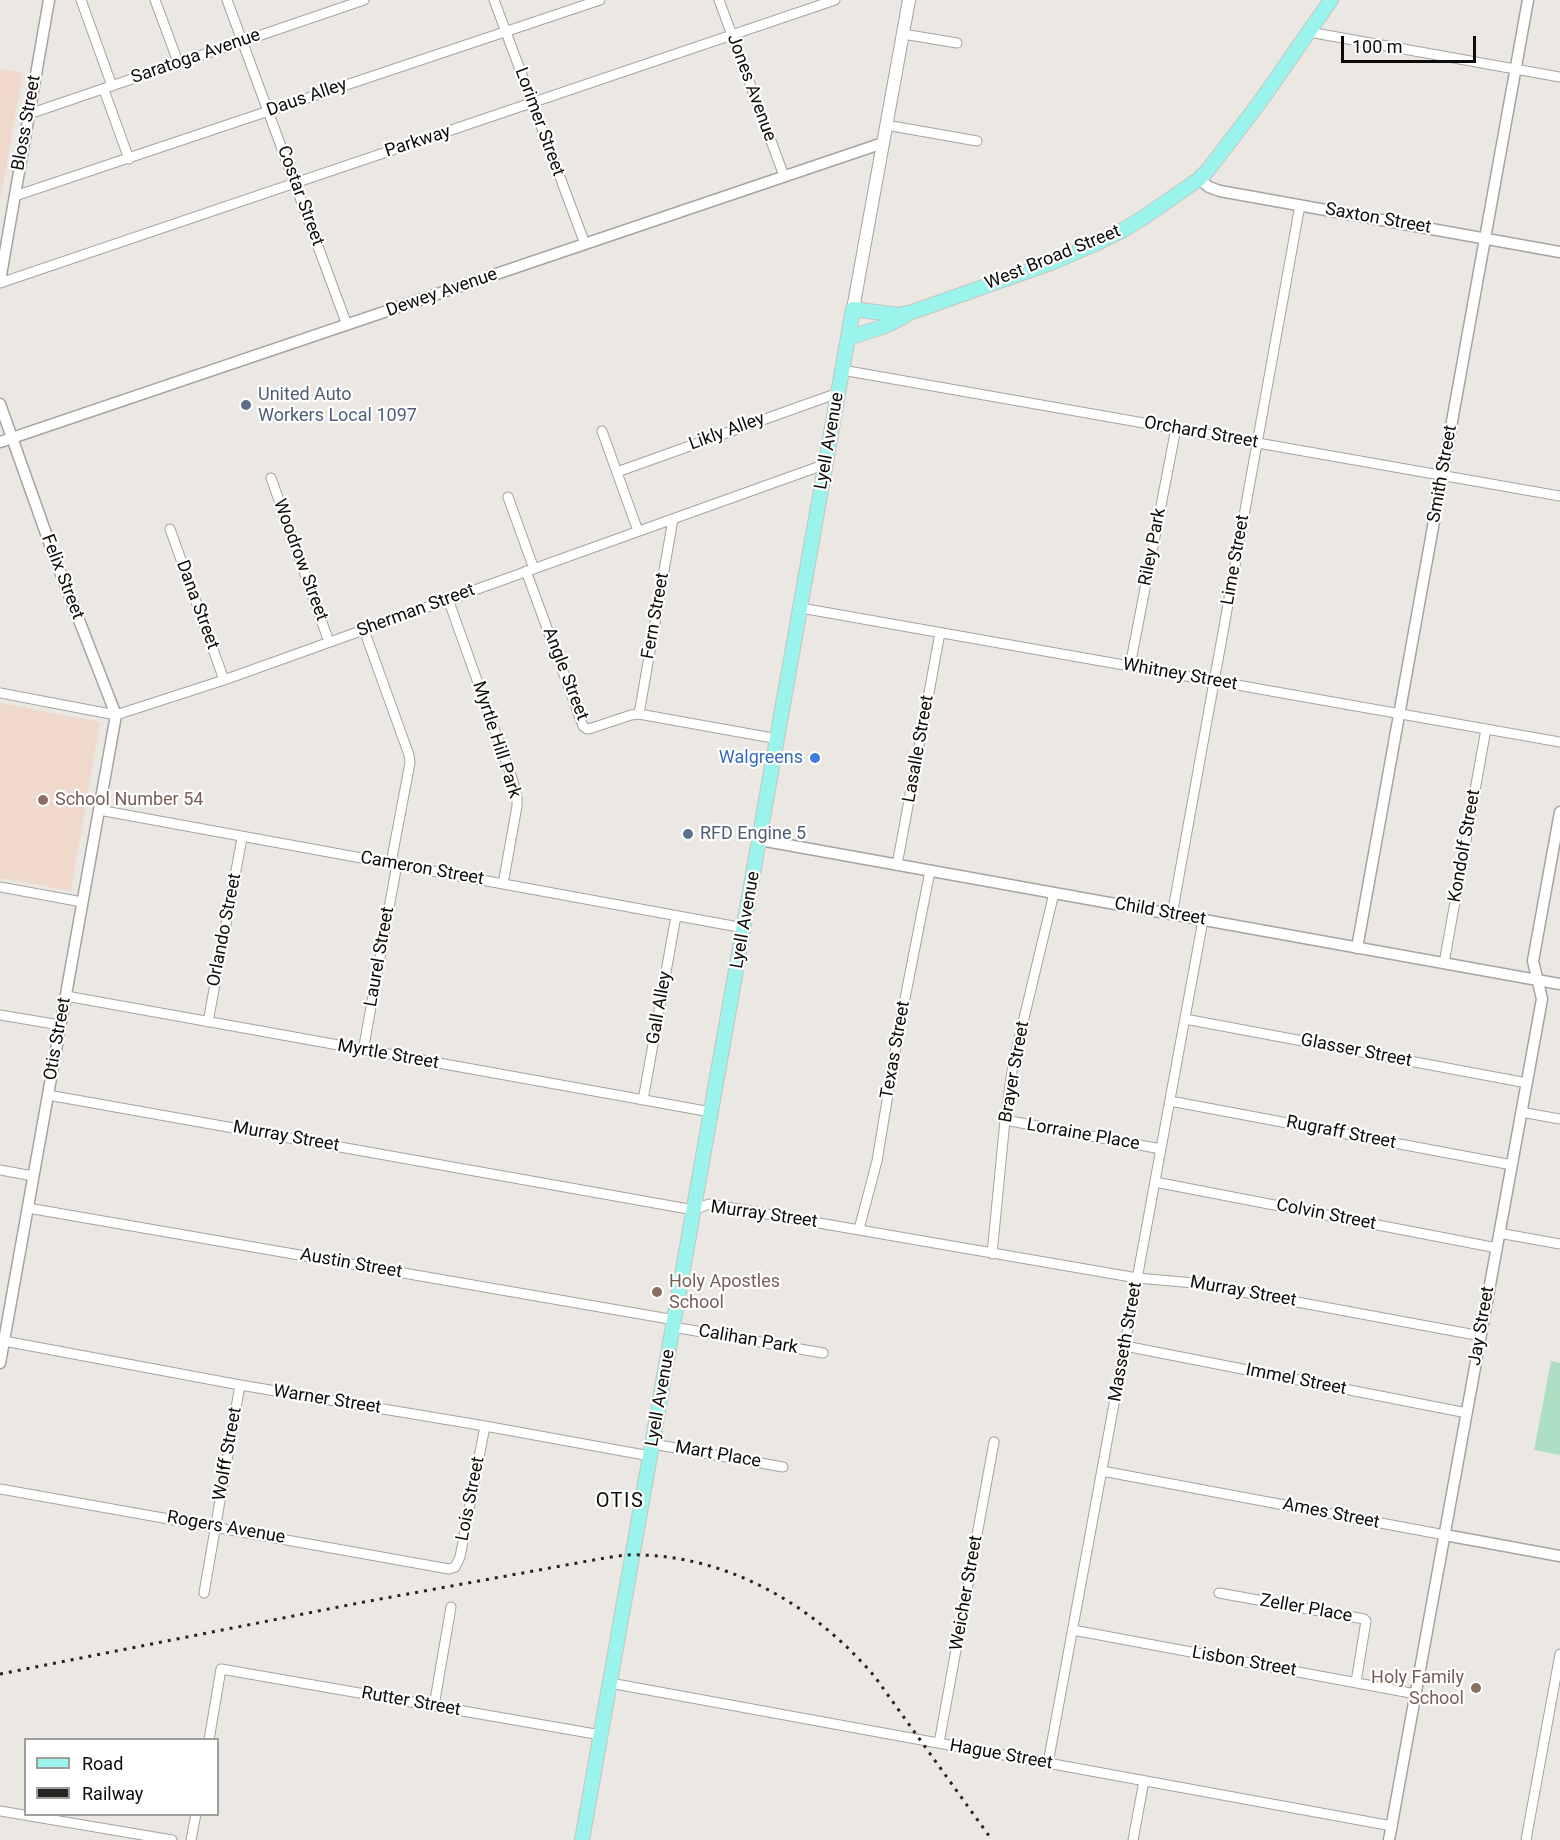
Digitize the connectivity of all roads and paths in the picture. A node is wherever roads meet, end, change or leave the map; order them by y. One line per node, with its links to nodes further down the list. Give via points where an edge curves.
1 (49, 0): 25 (street, Bloss Street)
2 (81, 0): 22 (street)
3 (155, 0): 19 (street)
4 (227, 0): 17 (street, Costar Street)
5 (361, 0): 17 (street, Saratoga Avenue)
6 (494, 0): 13 (street, Lorimer Street)
7 (600, 0): 13 (street, Daus Alley)
8 (719, 0): 16 (street, Jones Avenue)
9 (836, 0): 16 (street, Parkway)
10 (909, 0): 15 (main road, Lyell Avenue)
11 (1331, 0): 14 (main road, West Broad Street)
12 (1528, 0): 20 (street, Smith Street)
13 (506, 32): 23 (street, Lorimer Street); 24 (street, Daus Alley)
14 (1309, 32): 20 (street); 31 (main road, West Broad Street, via 1223,152)
15 (903, 34): 18 (street); 26 (main road, Lyell Avenue)
16 (732, 35): 23 (street, Parkway); 30 (street, Jones Avenue)
17 (242, 40): 19 (street, Saratoga Avenue); 24 (street, Costar Street)
18 (957, 43)
19 (178, 62): 22 (street, Saratoga Avenue)
20 (1516, 69): 21 (street); 35 (street, Smith Street)
21 (1560, 77)
22 (108, 88): 25 (street, Saratoga Avenue); 29 (street)
23 (532, 104): 32 (street, Parkway); 36 (street, Lorimer Street)
24 (269, 111): 29 (street, Daus Alley); 32 (street, Costar Street)
25 (29, 114): 33 (street, Bloss Street)
26 (886, 124): 27 (street); 28 (main road, Lyell Avenue)
27 (977, 141)
28 (883, 142): 30 (street, Dewey Avenue); 39 (main road, Lyell Avenue)
29 (129, 159): 33 (street, Daus Alley)
30 (784, 176): 36 (street, Dewey Avenue)
31 (1199, 179): 34 (street, Saxton Street, via 1220,191); 40 (main road, West Broad Street, via 1095,244)
32 (295, 183): 38 (street, Parkway); 41 (street, Costar Street)
33 (15, 196): 38 (street, Bloss Street)
34 (1300, 205): 35 (street, Saxton Street); 50 (street, Lime Street)
35 (1486, 238): 37 (street, Saxton Street); 53 (street, Smith Street)
36 (585, 244): 41 (street, Dewey Avenue)
37 (1560, 252)
38 (0, 282)
39 (853, 309): 40 (main road, West Broad Street, via 886,315); 42 (main road, Lyell Avenue)
40 (912, 312): 42 (main road)
41 (347, 325): 48 (street, Dewey Avenue)
42 (848, 338): 43 (main road, Lyell Avenue)
43 (842, 370): 44 (main road, Lyell Avenue); 46 (street, Orchard Street)
44 (838, 393): 51 (main road, Lyell Avenue); 52 (street, Likly Alley)
45 (0, 405): 48 (street)
46 (1176, 428): 50 (street, Orchard Street); 66 (street, Riley Park)
47 (602, 431): 52 (street)
48 (12, 438): 49 (street, Dewey Avenue); 72 (street, Felix Street)
49 (0, 442)
50 (1257, 442): 53 (street, Orchard Street); 68 (street, Lime Street)
51 (826, 464): 57 (street, Sherman Street); 62 (main road, Lyell Avenue)
52 (617, 472): 59 (street)
53 (1443, 475): 55 (street, Orchard Street); 71 (street, Smith Street)
54 (271, 478): 65 (street, Woodrow Street)
55 (1560, 496)
56 (508, 497): 60 (street)
57 (673, 519): 59 (street, Sherman Street); 70 (street, Fern Street)
58 (170, 529): 67 (street, Dana Street)
59 (638, 531): 60 (street, Sherman Street)
60 (530, 570): 61 (street, Sherman Street); 70 (street, Angle Street, via 583,726 592,729)
61 (448, 599): 63 (street, Sherman Street); 83 (street, Myrtle Hill Park, via 517,798)
62 (801, 608): 64 (street, Whitney Street); 74 (main road, Lyell Avenue)
63 (364, 630): 65 (street, Sherman Street); 80 (street, Laurel Street, via 409,755)
64 (940, 633): 66 (street, Whitney Street); 81 (street, Lasalle Street)
65 (329, 642): 67 (street, Sherman Street)
66 (1130, 666): 68 (street, Whitney Street)
67 (224, 680): 72 (street, Sherman Street)
68 (1214, 681): 71 (street, Whitney Street); 87 (street, Lime Street)
69 (0, 693): 72 (street, Sherman Street)
70 (639, 714): 74 (street, Angle Street)
71 (1398, 714): 73 (street, Whitney Street); 91 (street, Smith Street)
72 (116, 715): 76 (street, Otis Street)
73 (1486, 729): 75 (street, Whitney Street); 92 (street, Kondolf Street)
74 (778, 739): 79 (main road, Lyell Avenue)
75 (1560, 742)
76 (99, 810): 78 (street, Cameron Street); 86 (street, Otis Street)
77 (1560, 812): 93 (street, Jay Street, via 1533,961)
78 (243, 838): 80 (street, Cameron Street); 98 (street, Orlando Street)
79 (760, 840): 81 (street, Child Street); 90 (main road, Lyell Avenue)
80 (394, 863): 83 (street, Cameron Street); 100 (street, Laurel Street)
81 (897, 865): 82 (street, Child Street)
82 (930, 871): 85 (street, Child Street); 116 (street, Texas Street, via 877,1161)
83 (503, 884): 88 (street, Cameron Street)
84 (0, 887): 86 (street)
85 (1054, 893): 87 (street, Child Street); 108 (street, Brayer Street, via 1013,1064)
86 (82, 902): 95 (street, Otis Street)
87 (1172, 915): 89 (street, Child Street)
88 (676, 916): 90 (street, Cameron Street); 103 (street, Gall Alley)
89 (1203, 920): 91 (street, Child Street); 97 (street, Masseth Street)
90 (744, 928): 105 (main road, Lyell Avenue)
91 (1357, 948): 92 (street, Child Street)
92 (1444, 963): 93 (street, Child Street)
93 (1537, 980): 94 (street, Child Street); 101 (street, Jay Street, via 1542,999)
94 (1560, 984)
95 (66, 996): 98 (street, Myrtle Street); 99 (street, Otis Street)
96 (0, 1015): 99 (street)
97 (1185, 1019): 101 (street, Glasser Street); 104 (street, Masseth Street)
98 (208, 1022): 100 (street, Myrtle Street)
99 (60, 1025): 102 (street, Otis Street)
100 (363, 1051): 103 (street, Myrtle Street)
101 (1527, 1083): 106 (street, Jay Street)
102 (48, 1095): 112 (street, Otis Street); 115 (street, Murray Street)
103 (643, 1100): 105 (street, Myrtle Street)
104 (1170, 1101): 109 (street, Masseth Street); 110 (street, Rugraff Street)
105 (711, 1112): 115 (main road, Lyell Avenue)
106 (1521, 1112): 107 (street); 110 (street, Jay Street)
107 (1560, 1119)
108 (1005, 1120): 109 (street, Lorraine Place); 120 (street, Brayer Street)
109 (1161, 1149): 113 (street, Masseth Street)
110 (1512, 1165): 117 (street, Jay Street)
111 (0, 1170): 112 (street)
112 (33, 1176): 114 (street, Otis Street)
113 (1155, 1182): 119 (street, Colvin Street); 121 (street, Masseth Street)
114 (28, 1208): 122 (street, Otis Street); 123 (street, Austin Street)
115 (694, 1210): 116 (street, Murray Street, via 709,1204); 123 (main road, Lyell Avenue)
116 (859, 1229): 120 (street, Murray Street)
117 (1499, 1233): 118 (street); 119 (street, Jay Street)
118 (1560, 1244)
119 (1497, 1248): 124 (street, Jay Street)
120 (992, 1254): 121 (street, Murray Street)
121 (1137, 1278): 124 (street, Murray Street, via 1194,1283); 126 (street, Masseth Street)
122 (4, 1317): 125 (street, Otis Street)
123 (674, 1324): 127 (street, Calihan Park); 133 (main road, Lyell Avenue)
124 (1480, 1336): 130 (street, Jay Street)
125 (4, 1341): 128 (street, Otis Street); 129 (street, Warner Street)
126 (1125, 1346): 130 (street, Immel Street); 135 (street, Masseth Street)
127 (823, 1353)
128 (0, 1363)
129 (240, 1385): 131 (street, Warner Street); 137 (street, Wolff Street)
130 (1467, 1413): 138 (street, Jay Street)
131 (485, 1426): 133 (street, Warner Street); 140 (street, Lois Street, via 459,1563)
132 (994, 1442): 152 (street, Weicher Street)
133 (652, 1450): 134 (street, Mart Place); 147 (main road, Lyell Avenue)
134 (783, 1467)
135 (1102, 1471): 138 (street, Ames Street); 144 (street, Masseth Street)
136 (0, 1489): 137 (street, Rogers Avenue)
137 (216, 1526): 140 (street, Rogers Avenue); 141 (street, Wolff Street)
138 (1444, 1535): 139 (street, Ames Street); 148 (street, Jay Street)
139 (1560, 1556)
140 (452, 1569)
141 (204, 1593)
142 (1219, 1593): 146 (street, Zeller Place, via 1364,1619)
143 (451, 1608): 149 (street)
144 (1072, 1630): 146 (street, Lisbon Street); 153 (street, Masseth Street)
145 (1560, 1654): 165 (street)
146 (1356, 1682): 148 (street, Lisbon Street)
147 (610, 1683): 150 (main road, Lyell Avenue); 152 (street, Hague Street)
148 (1416, 1694): 159 (street, Jay Street)
149 (434, 1706): 150 (street, Rutter Street); 151 (street, Rutter Street, via 221,1669)
150 (601, 1735): 162 (main road, Lyell Avenue)
151 (209, 1738)
152 (939, 1743): 153 (street, Hague Street)
153 (1048, 1763): 154 (street, Hague Street)
154 (1144, 1781): 159 (street, Hague Street); 163 (street)
155 (0, 1810): 156 (street)
156 (24, 1814)
157 (34, 1816): 160 (street)
158 (196, 1816): 161 (street)
159 (1392, 1826): 164 (street, Jay Street)
160 (172, 1840)
161 (192, 1840)
162 (582, 1840)
163 (1133, 1840)
164 (1389, 1840)
165 (1526, 1840)

